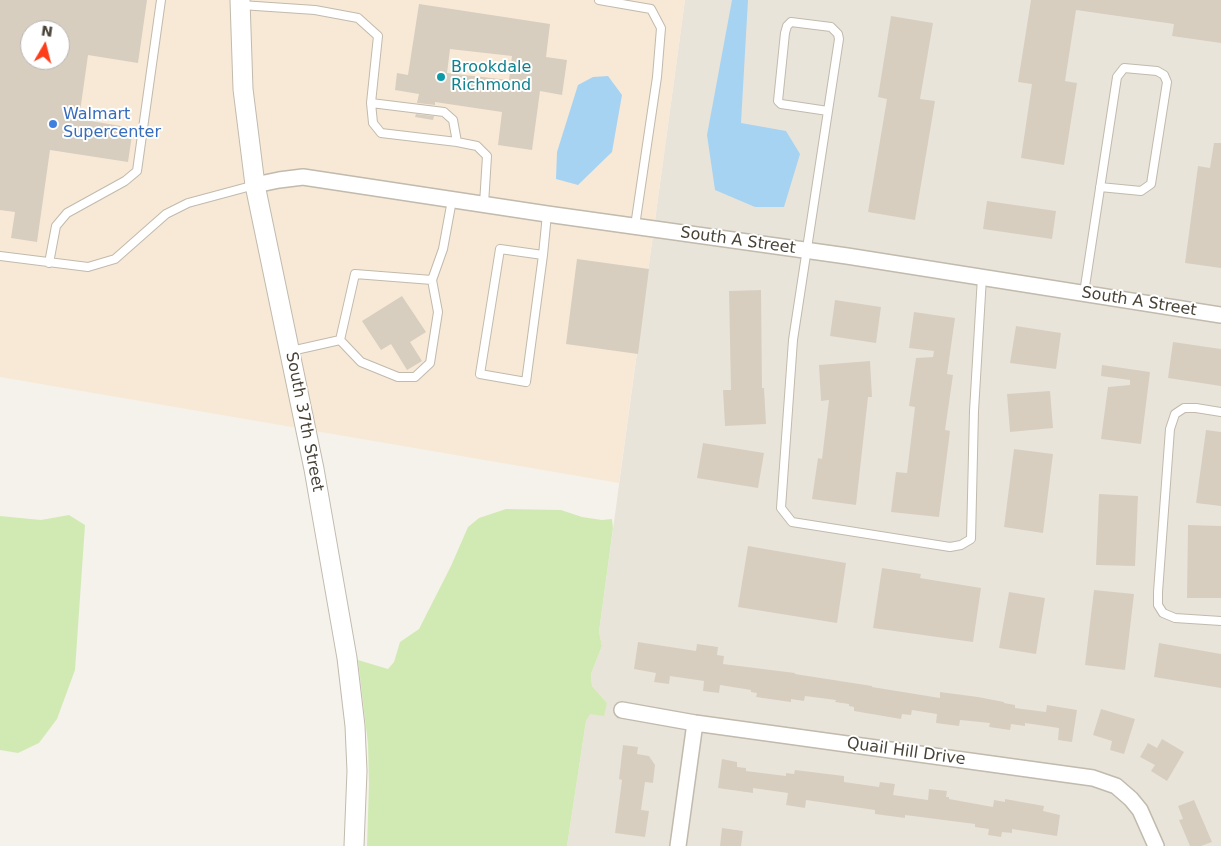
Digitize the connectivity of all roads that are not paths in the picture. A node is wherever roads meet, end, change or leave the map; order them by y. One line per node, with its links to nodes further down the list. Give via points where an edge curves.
1 (161, 0): 18 (lane, via 136,171 125,181 67,213 56,226)
2 (599, 0): 5 (lane)
3 (648, 0): 5 (lane)
4 (240, 2): 6 (lane, via 358,18 378,36); 9 (street, South 37th Street, via 243,89)
5 (651, 9): 14 (lane, via 661,28)
6 (371, 103): 8 (lane, via 444,112 453,120); 8 (lane, via 373,123 381,132)
7 (828, 111): 7 (lane, via 838,34 831,26 791,22 785,33 778,101); 15 (lane)
8 (457, 142): 12 (lane, via 478,146 487,156)
9 (255, 185): 11 (street, South A Street, via 303,177); 18 (lane, via 188,203 166,214 115,259 88,267); 24 (street, South 37th Street)
10 (1100, 187): 10 (lane, via 1117,77 1124,68 1164,75 1167,82 1150,184 1141,191); 21 (lane)
11 (452, 200): 12 (street, South A Street); 20 (lane, via 443,249)
12 (484, 204): 13 (street, South A Street)
13 (547, 214): 14 (street, South A Street); 16 (lane)
14 (635, 226): 15 (street, South A Street)
15 (806, 250): 19 (street, South A Street); 19 (lane, via 793,340 781,508 792,522 950,547 972,538 974,410)
16 (543, 255): 16 (lane, via 526,382 480,374 500,249)
17 (0, 256): 18 (lane)
18 (49, 263)
19 (982, 277): 21 (street, South A Street)
20 (432, 280): 23 (lane, via 356,274); 23 (lane, via 438,312 430,363 415,377 398,377 361,362)
21 (1084, 293): 22 (street, South A Street)
22 (1221, 315)
23 (340, 340): 24 (lane)
24 (290, 352): 29 (street, South 37th Street, via 347,658 357,771)
25 (1221, 412): 26 (lane, via 1184,408 1175,414 1170,429 1158,592 1158,605 1163,613 1174,618)
26 (1221, 621)
27 (622, 710): 28 (street, Quail Hill Drive)
28 (695, 723): 30 (street); 31 (street, Quail Hill Drive, via 1093,778 1116,786 1132,799)
29 (354, 846)
30 (678, 846)
31 (1156, 846)

